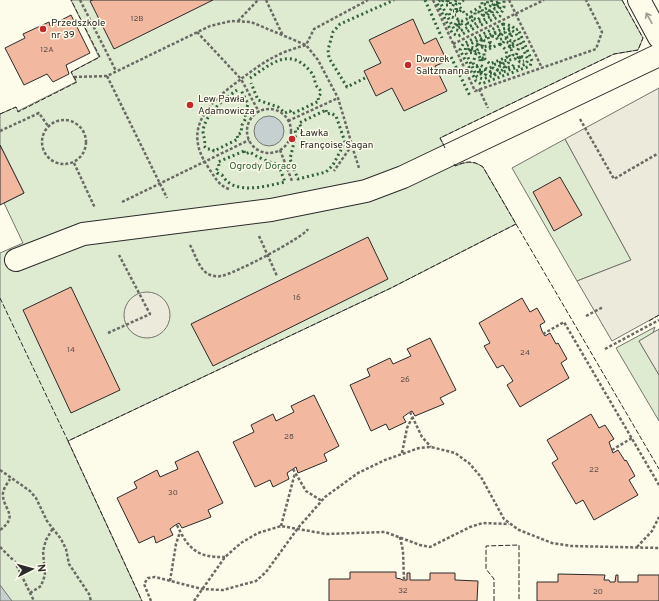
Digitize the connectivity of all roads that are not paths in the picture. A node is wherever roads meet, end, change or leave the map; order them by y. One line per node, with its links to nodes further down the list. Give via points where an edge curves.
1 (639, 0): 2 (street, one-way to 1)
2 (659, 37)
3 (659, 55): 4 (street, via 403,177 366,191 304,204 83,234)
4 (16, 260)

